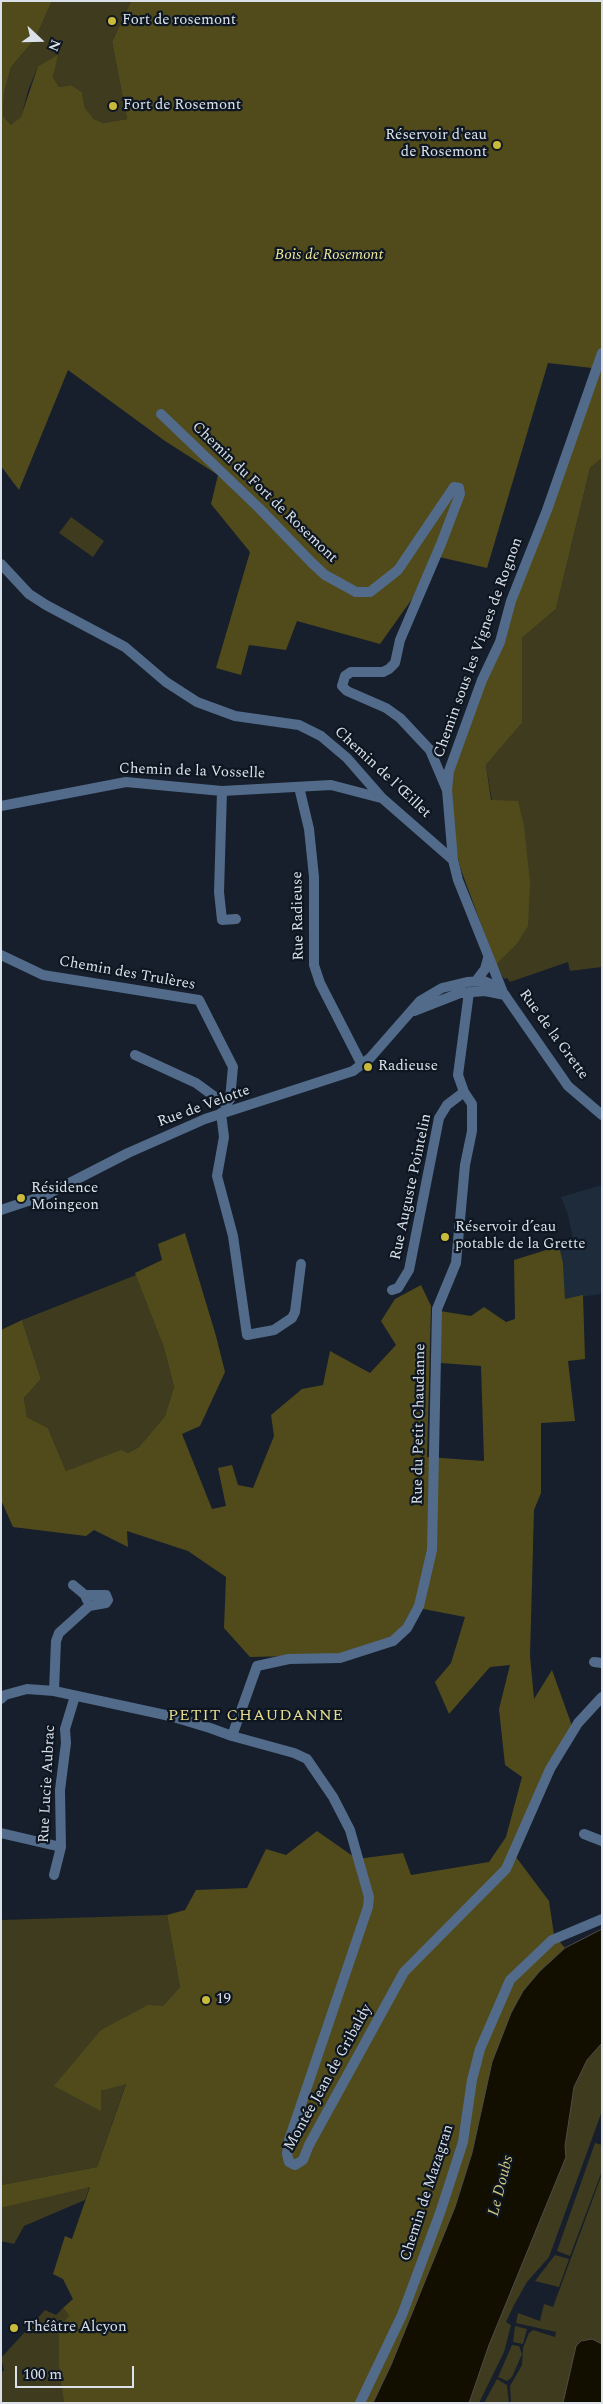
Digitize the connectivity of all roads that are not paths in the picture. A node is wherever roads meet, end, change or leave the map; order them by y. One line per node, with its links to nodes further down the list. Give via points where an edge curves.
1 (602, 353): 5 (street, Chemin sous les Vignes de Rognon, via 511,601 500,642 452,760)
2 (161, 414): 5 (street, Chemin du Fort de Rosemont, via 325,575 356,592 370,592 398,570 454,487 459,488 460,494 450,520 400,640 395,663 383,672 351,672 345,676 342,686 400,718 430,750)
3 (1, 564): 7 (street, Chemin de l'Œillet, via 29,594 126,647 166,682 197,702 235,716 299,725 321,736 347,758)
4 (299, 787): 6 (street, Chemin de la Vosselle); 7 (street, Chemin de la Vosselle, via 331,785); 18 (street, Rue Radieuse, via 310,829 314,965)
5 (447, 790): 9 (street, Chemin sous les Vignes de Rognon)
6 (222, 791): 8 (street, Chemin de la Vosselle, via 126,782); 10 (street, via 219,892 222,920)
7 (382, 798): 9 (street, Chemin de l'Œillet)
8 (1, 806)
9 (453, 860): 12 (street, Chemin sous les Vignes de Rognon)
10 (236, 919)
11 (1, 955): 20 (street, Chemin des Trulères, via 43,975 199,1000 233,1067 230,1099)
12 (488, 958): 13 (street); 15 (street, Chemin sous les Vignes de Rognon)
13 (476, 981): 15 (street, via 490,983); 16 (street, Rue de Velotte, via 442,988 420,1001)
14 (469, 992): 15 (street, Rue de Velotte); 16 (street, Rue de Velotte, via 446,996); 19 (street, Rue du Petit Chaudanne, via 458,1075)
15 (504, 993): 21 (street, Rue de la Grette, via 568,1086)
16 (404, 1017): 18 (street, Rue de Velotte)
17 (135, 1054): 20 (street, via 196,1083)
18 (362, 1065): 20 (street, Rue de Velotte, via 344,1074)
19 (464, 1092): 24 (street, Rue Auguste Pointelin, via 447,1105 439,1118 409,1270 398,1288); 32 (street, Rue du Petit Chaudanne, via 472,1104 472,1131 465,1165 456,1263 437,1308 432,1550 419,1606 407,1628 393,1641 340,1658 289,1659 256,1666)
20 (225, 1110): 22 (street, Rue de Velotte, via 128,1153 46,1195); 23 (street, via 217,1176 233,1236 247,1335 274,1330 292,1318)
21 (602, 1115)
22 (1, 1210)
23 (301, 1264)
24 (392, 1290)
25 (73, 1585): 26 (street)
26 (85, 1595): 27 (street); 27 (street, via 94,1593 108,1598 106,1603)
27 (90, 1606): 28 (street, via 58,1637)
28 (54, 1691): 29 (street, via 27,1689); 30 (street)
29 (2, 1694)
30 (75, 1696): 32 (street, via 170,1716); 36 (street, Rue Lucie Aubrac, via 65,1729 60,1790)
31 (602, 1697): 32 (street, Montée Jean de Gribaldy, via 578,1723 550,1769 506,1869 404,1972 303,2160 294,2165 289,2162 287,2154 289,2140 369,1897 350,1830 333,1797 307,1759)
32 (232, 1736)
33 (1, 1833): 36 (street)
34 (584, 1834): 35 (street)
35 (602, 1841)
36 (61, 1847): 37 (street, Rue Lucie Aubrac)
37 (54, 1875)
38 (602, 1919): 39 (street, Chemin de Mazagran, via 552,1940 510,1980 480,2049 463,2142 440,2213 402,2315)
39 (360, 2403)

